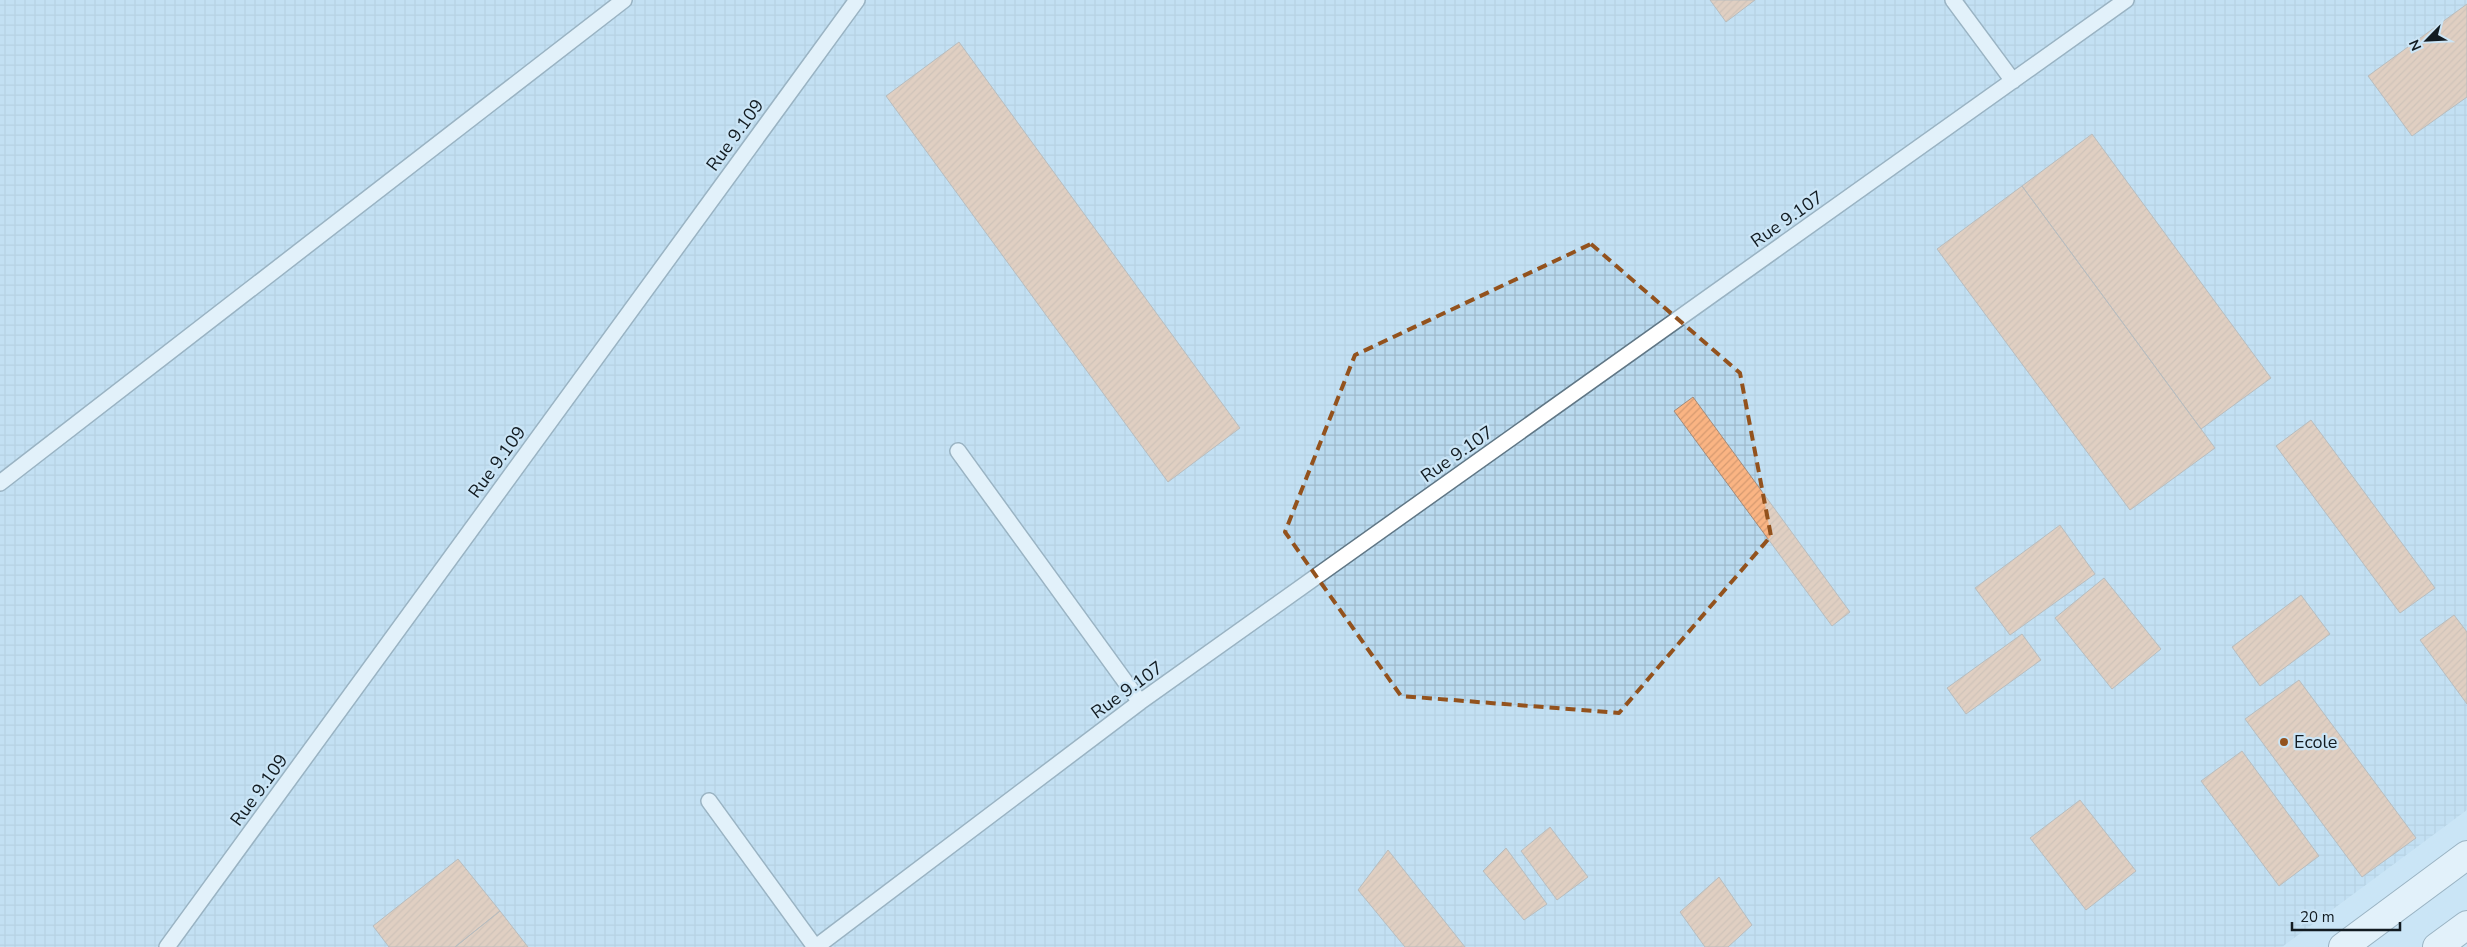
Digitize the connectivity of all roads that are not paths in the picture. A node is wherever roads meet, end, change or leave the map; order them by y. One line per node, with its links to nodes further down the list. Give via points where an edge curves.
1 (624, 0): 7 (lane)
2 (857, 0): 12 (lane, Rue 9.109)
3 (1953, 0): 5 (lane)
4 (2126, 0): 5 (lane, Rue 9.107)
5 (2013, 82): 8 (lane, Rue 9.107)
6 (958, 451): 8 (lane)
7 (0, 484)
8 (1140, 702): 13 (lane, Rue 9.107)
9 (709, 802): 13 (lane)
10 (2467, 855): 14 (main road)
11 (2467, 925): 15 (main road)
12 (167, 947)
13 (815, 947)
14 (2343, 947)
15 (2437, 947)

